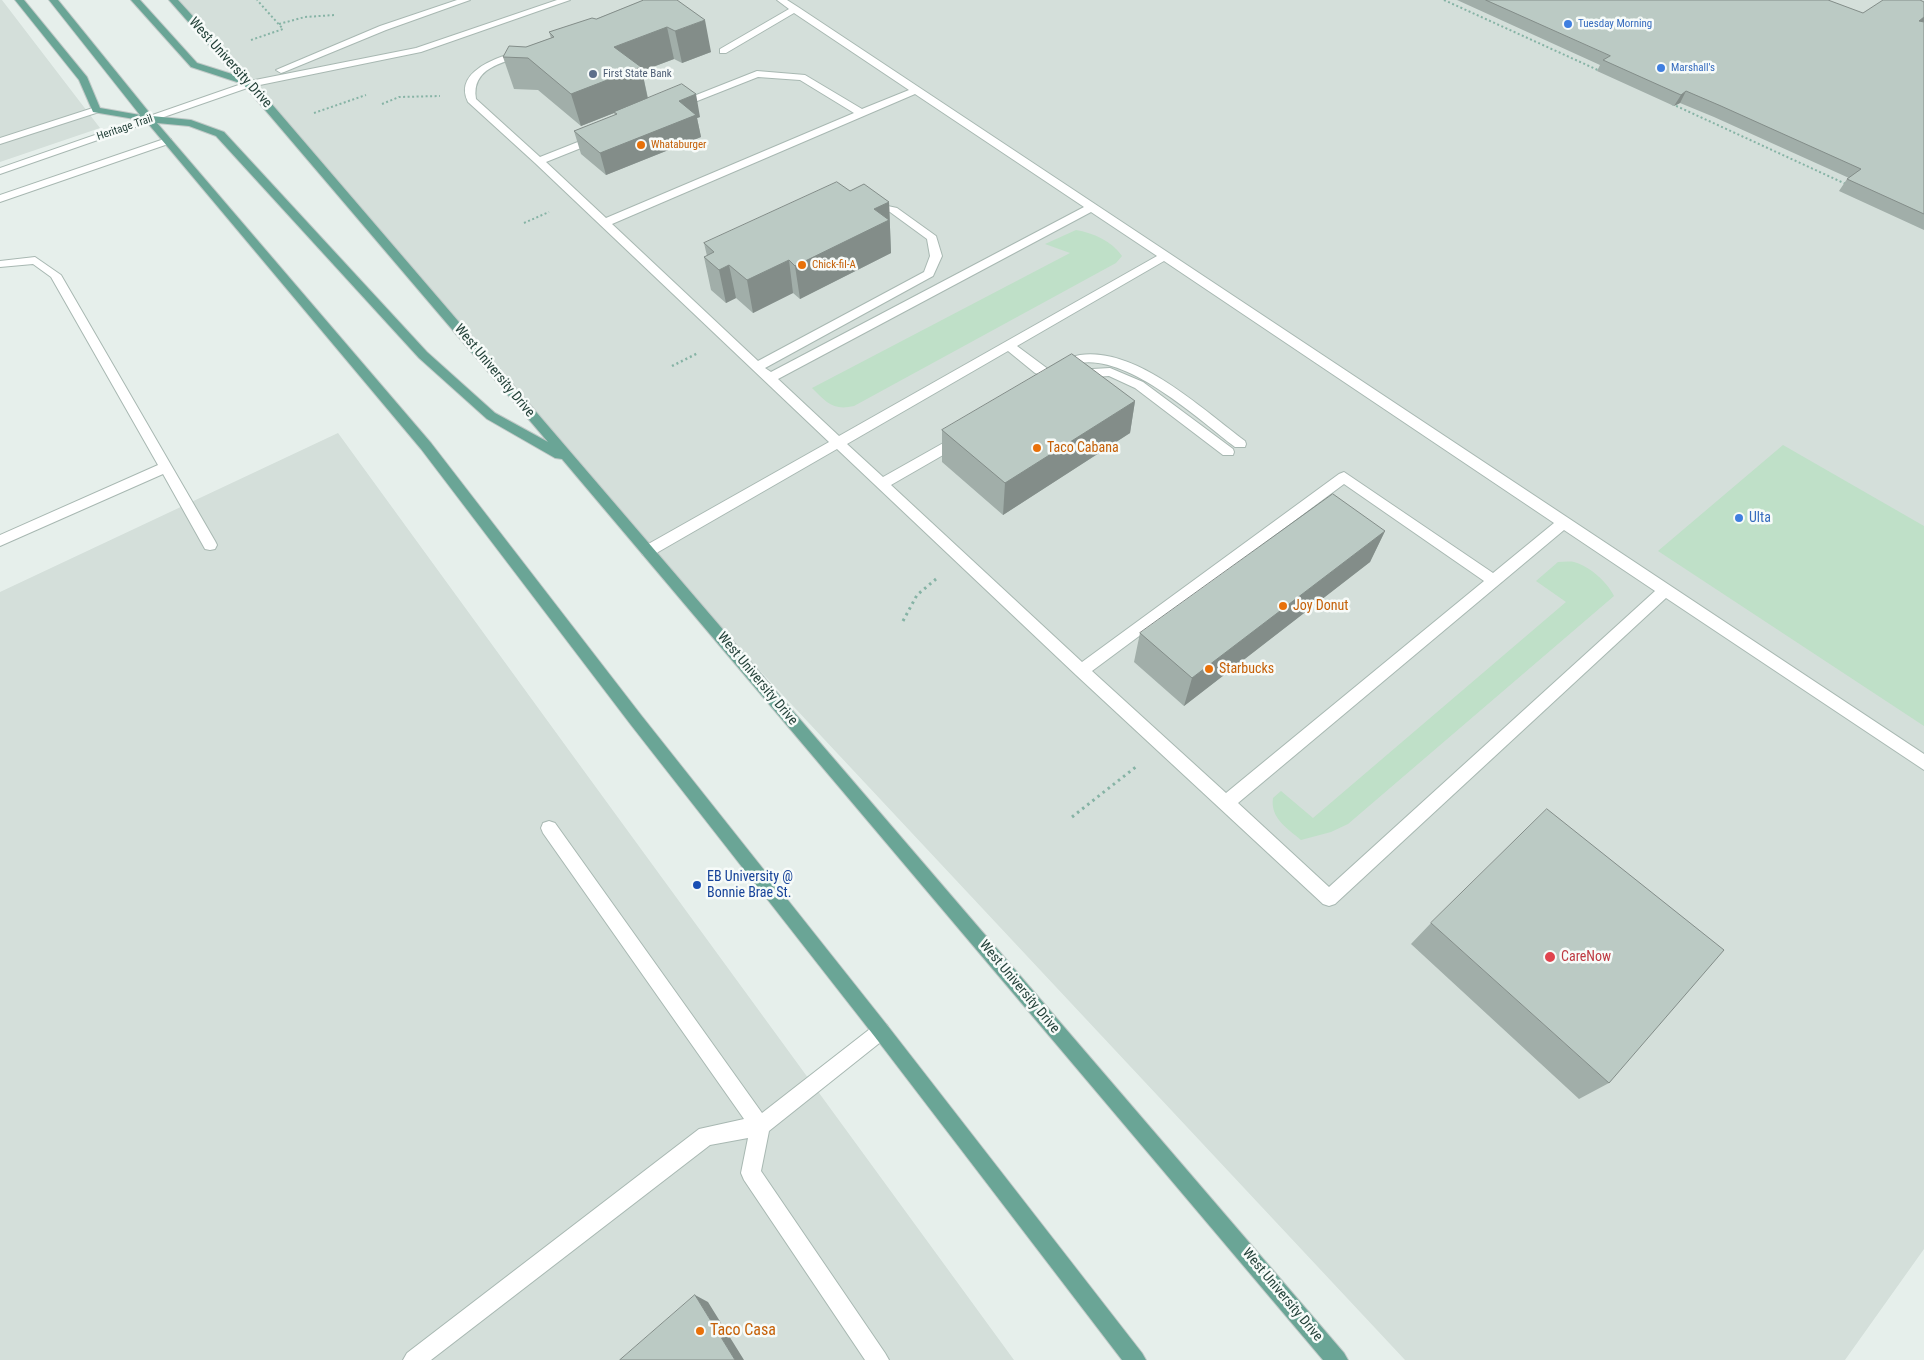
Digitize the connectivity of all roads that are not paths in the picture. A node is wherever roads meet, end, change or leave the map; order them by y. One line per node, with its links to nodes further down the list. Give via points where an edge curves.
1 (19, 0): 13 (main road, via 84,79)
2 (53, 0): 16 (main road)
3 (135, 0): 11 (main road, via 194,65)
4 (173, 0): 11 (main road, West University Drive)
5 (466, 0): 11 (street, via 383,28)
6 (566, 0): 11 (street, via 418,50)
7 (781, 0): 8 (street)
8 (795, 9): 10 (street); 12 (street)
9 (537, 48): 20 (street, via 476,73 468,91 471,100)
10 (723, 51)
11 (250, 84): 16 (street, Heritage Trail); 36 (main road, West University Drive)
12 (916, 90): 15 (street); 24 (street)
13 (96, 110): 16 (main road); 18 (street, Heritage Trail)
14 (666, 110): 15 (street, via 757,74 802,77)
15 (861, 113): 25 (street)
16 (150, 120): 19 (main road); 21 (street, Heritage Trail); 36 (main road, via 191,123 220,134 423,356 491,416)
17 (602, 136): 20 (street)
18 (0, 141)
19 (167, 141): 22 (street, Heritage Trail); 49 (main road, via 426,446)
20 (539, 161): 25 (street)
21 (0, 171)
22 (0, 198)
23 (854, 206): 29 (street, via 863,204 893,210 932,238 936,256 929,274)
24 (1092, 207): 26 (street); 30 (street)
25 (604, 223): 29 (street)
26 (1165, 256): 28 (street); 39 (street)
27 (0, 264): 37 (street, via 34,260 55,274)
28 (1008, 345): 33 (street); 34 (street, via 1039,370 1049,374 1080,359 1107,360 1131,368 1154,380)
29 (757, 367): 30 (street)
30 (770, 378): 33 (street)
31 (1067, 379): 35 (street, via 1075,374 1110,372 1139,385)
32 (966, 436): 38 (street)
33 (837, 442): 38 (street); 42 (street)
34 (1240, 444)
35 (1228, 452)
36 (571, 461): 42 (main road, West University Drive)
37 (166, 467): 40 (street); 41 (street)
38 (882, 484): 45 (street)
39 (1564, 522): 43 (street); 44 (street)
40 (0, 541)
41 (210, 545)
42 (648, 551): 54 (main road, West University Drive)
43 (1493, 580): 45 (street, via 1344,477); 47 (street)
44 (1666, 590): 46 (street); 47 (street, via 1329,898)
45 (1081, 671): 47 (street)
46 (1924, 763)
47 (1225, 804)
48 (549, 828): 50 (street)
49 (881, 1031): 50 (street); 53 (main road)
50 (760, 1126): 51 (street, via 706,1136); 52 (street, via 751,1173)
51 (414, 1360)
52 (878, 1360)
53 (1135, 1360)
54 (1337, 1360)

